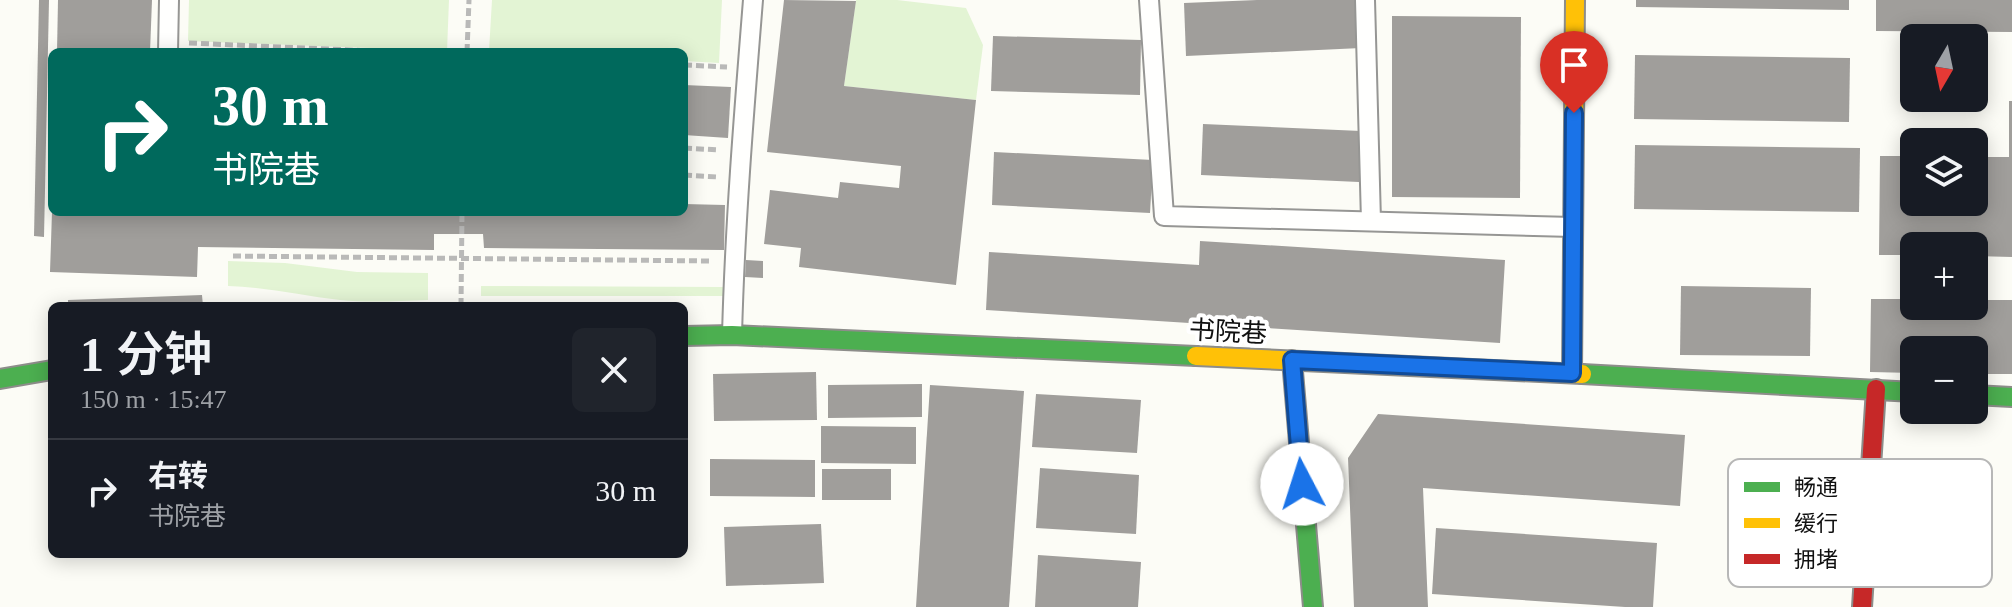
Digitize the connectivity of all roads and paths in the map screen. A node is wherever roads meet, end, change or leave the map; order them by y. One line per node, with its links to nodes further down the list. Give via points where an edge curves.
1 (169, 0): 7 (lane)
2 (469, 0): 9 (path)
3 (753, 0): 11 (lane)
4 (1149, 0): 17 (lane, via 1164,216)
5 (1365, 0): 17 (lane)
6 (1575, 0): 18 (main road)
7 (168, 47): 8 (path)
8 (214, 48)
9 (467, 48)
10 (688, 65): 11 (path)
11 (748, 68): 13 (lane)
12 (688, 148): 13 (path)
13 (741, 151): 15 (lane)
14 (688, 175): 15 (path)
15 (739, 178): 21 (lane)
16 (462, 216): 20 (path)
17 (1371, 221): 18 (lane)
18 (1573, 227): 27 (main road)
19 (233, 256): 20 (path)
20 (461, 260): 21 (path); 22 (path)
21 (733, 262): 23 (lane)
22 (461, 302)
23 (732, 335): 24 (main road, 书院巷); 25 (main road, 书院巷)
24 (688, 336)
25 (1292, 360): 27 (main road, 书院巷); 35 (main road)
26 (48, 370): 28 (main road)
27 (1572, 373): 29 (main road, 书院巷)
28 (0, 379)
29 (1876, 389): 30 (main road, 书院巷); 33 (main road)
30 (1900, 391)
31 (1988, 396): 32 (main road)
32 (2012, 397)
33 (1872, 459)
34 (1863, 587): 36 (main road)
35 (1313, 607)
36 (1862, 607)

